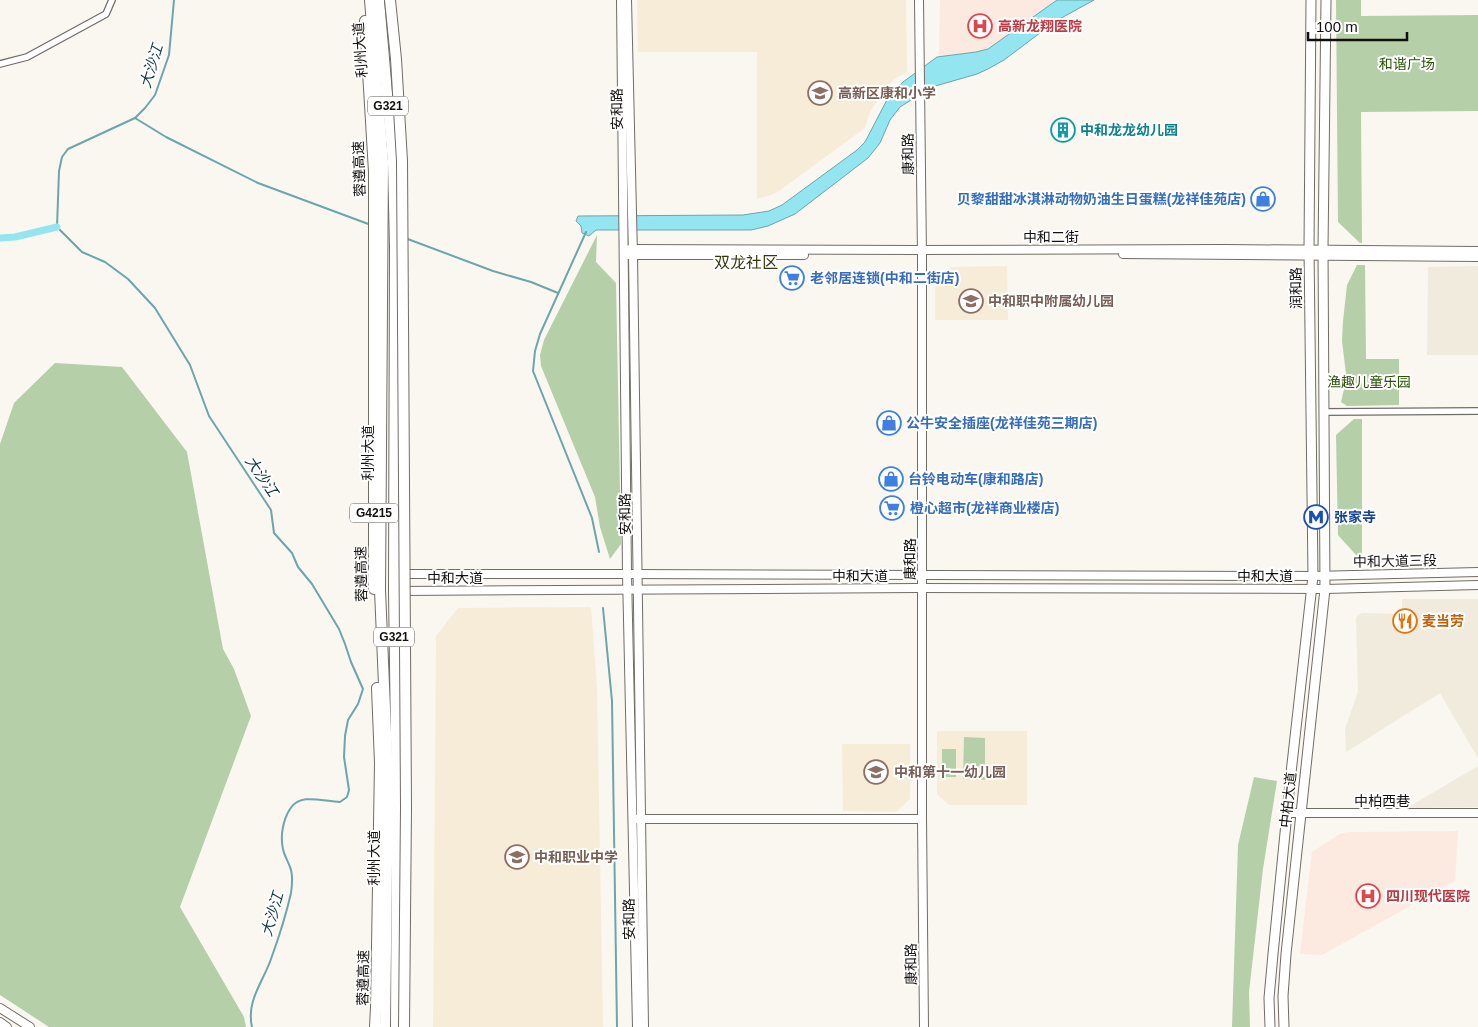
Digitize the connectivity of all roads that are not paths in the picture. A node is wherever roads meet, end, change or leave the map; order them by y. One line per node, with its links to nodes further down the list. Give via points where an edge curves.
1 (112, 0): 11 (street, via 106,14 27,57)
2 (363, 0): 46 (highway, 蓉遵高速 / G4215, via 374,172 374,568 380,763)
3 (370, 0): 47 (highway, 利州大道 / G321, via 383,162 380,590 388,780)
4 (379, 0): 24 (highway, 利州大道 / G321, via 393,163)
5 (390, 0): 49 (highway, G4215, bridge, via 402,161 406,807)
6 (621, 0): 12 (street, 安和路)
7 (627, 0): 12 (street, 安和路)
8 (919, 0): 17 (street, 康和路)
9 (1311, 0): 18 (main road, 润和路)
10 (1326, 0): 19 (main road, 润和路)
11 (0, 64)
12 (627, 206): 13 (street, 安和路)
13 (628, 228): 15 (street, 安和路); 16 (street, 安和路)
14 (1478, 251): 19 (street, 中和二街)
15 (624, 252): 16 (street, 中和二街); 25 (street, 安和路)
16 (633, 252): 17 (street, 中和二街); 26 (street, 安和路)
17 (922, 252): 18 (street, 中和二街); 27 (street, 康和路)
18 (1310, 252): 19 (street, 中和二街); 29 (main road, 润和路)
19 (1323, 252): 20 (street, 中和二街); 22 (main road, 润和路)
20 (1478, 257)
21 (1478, 411): 22 (street)
22 (1325, 412): 28 (main road, 润和路)
23 (1478, 572): 28 (street, 中和大道三段)
24 (394, 574): 25 (street, 中和大道); 36 (highway, 利州大道 / G321)
25 (628, 574): 26 (street, 中和大道); 32 (street, 安和路)
26 (638, 574): 27 (street, 中和大道); 33 (street, 安和路)
27 (923, 575): 29 (street, 中和大道); 31 (street, 康和路)
28 (1325, 575): 29 (street, 中和大道三段); 35 (main road, 中柏大道)
29 (1313, 576): 34 (main road, 中柏大道)
30 (1478, 585): 35 (street, 中和大道三段)
31 (923, 588): 33 (street, 中和大道); 34 (street, 中和大道); 41 (street, 康和路)
32 (628, 589): 33 (street, 中和大道); 36 (street, 中和大道); 40 (street, 安和路)
33 (638, 589): 40 (street, 安和路)
34 (1312, 589): 35 (street, 中和大道); 37 (main road, 中柏大道)
35 (1326, 589): 38 (main road, 中柏大道)
36 (394, 591): 48 (highway, 利州大道 / G321)
37 (1287, 814): 38 (street, 中柏西巷); 53 (main road, 中柏大道, via 1269,998)
38 (1301, 814): 39 (street, 中柏西巷); 54 (main road, 中柏大道, via 1283,988)
39 (1478, 814)
40 (637, 819): 41 (street); 50 (street, 安和路); 51 (street, 安和路)
41 (922, 819): 52 (street, 康和路)
42 (0, 1008): 45 (street)
43 (0, 1022): 44 (street)
44 (7, 1027)
45 (30, 1027)
46 (375, 1027)
47 (385, 1027)
48 (396, 1027)
49 (404, 1027)
50 (636, 1027)
51 (644, 1027)
52 (924, 1027)
53 (1270, 1027)
54 (1284, 1027)

